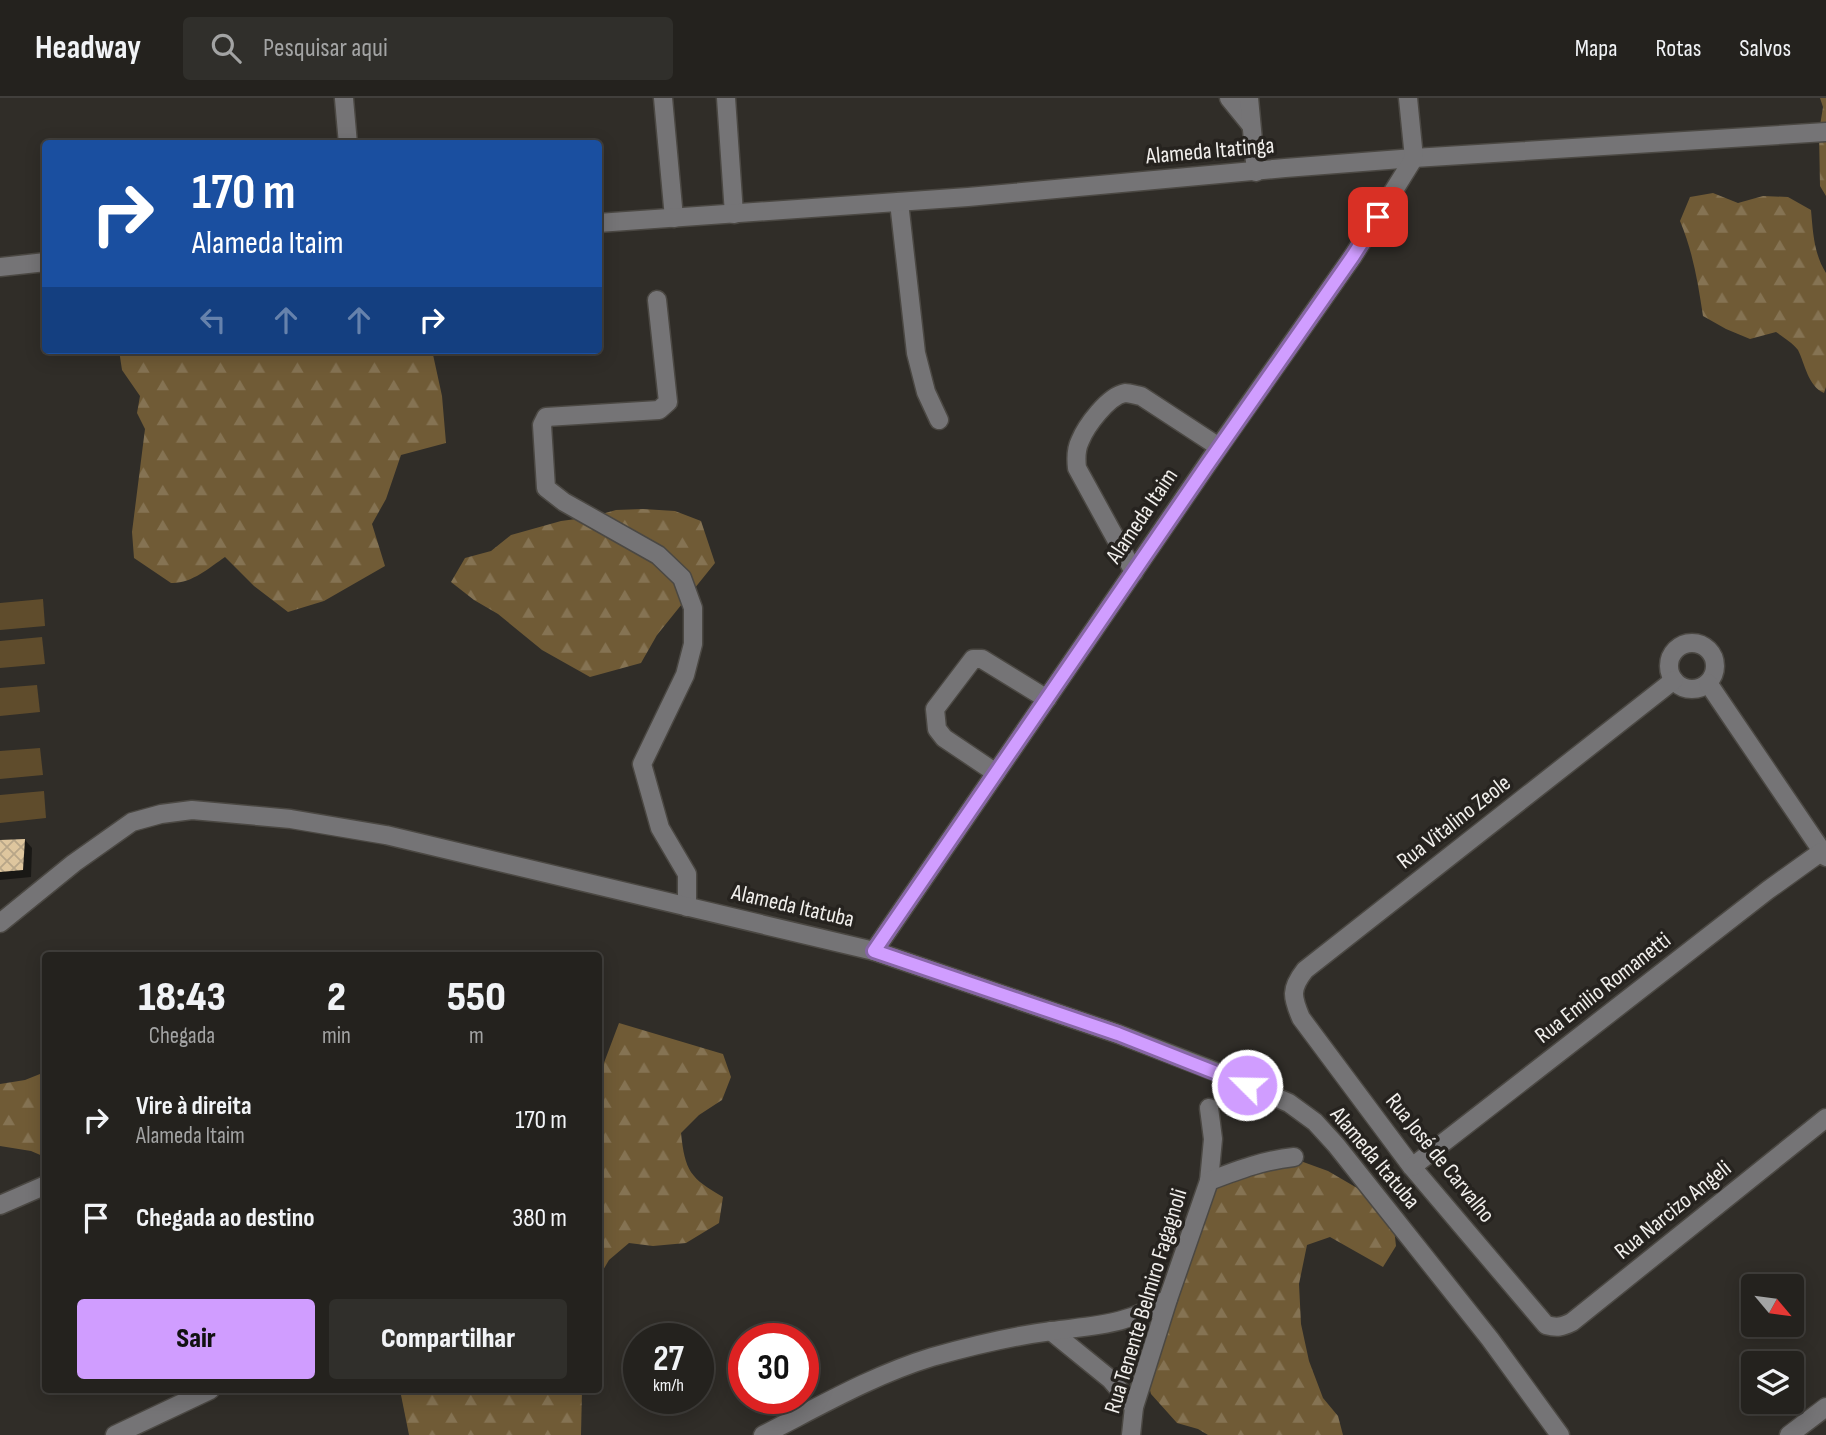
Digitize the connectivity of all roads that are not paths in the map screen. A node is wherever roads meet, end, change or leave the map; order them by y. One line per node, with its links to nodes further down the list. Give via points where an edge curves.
1 (663, 98): 14 (street)
2 (726, 98): 13 (street)
3 (1229, 98): 7 (street)
4 (1249, 98): 7 (street)
5 (1408, 98): 10 (street)
6 (344, 99): 9 (street)
7 (1251, 125): 11 (street)
8 (1826, 132): 10 (street, Alameda Itatinga)
9 (348, 140)
10 (1414, 158): 11 (street, Alameda Itatinga); 20 (street, Alameda Itaim, via 1353,256)
11 (1255, 172): 12 (street, Alameda Itatinga)
12 (899, 202): 13 (street, Alameda Itatinga); 19 (street, via 916,353)
13 (734, 214): 14 (street, Alameda Itatinga)
14 (674, 218): 15 (street, Alameda Itatinga)
15 (602, 223)
16 (42, 262): 17 (street)
17 (0, 267)
18 (657, 300): 27 (street, via 668,402 659,410 546,417 542,425 546,488 658,555 682,578 693,608 693,644 685,675 642,764 660,828 687,874)
19 (939, 420)
20 (1219, 447): 21 (street, Alameda Itaim); 21 (street, via 1141,396 1126,393 1113,397 1089,426 1080,441 1077,468)
21 (1134, 572): 24 (street, Alameda Itaim)
22 (1674, 680): 23 (street, via 1694,689); 23 (street, via 1671,659 1680,647 1694,643 1713,655 1715,670); 30 (street, Rua Vitalino Zeole, via 1305,970 1293,995)
23 (1708, 683): 26 (street)
24 (1046, 699): 25 (street, Alameda Itaim); 25 (street, via 982,659 973,659 935,709 937,729 944,738)
25 (996, 773): 29 (street, Alameda Itaim)
26 (1824, 854): 34 (street, Rua Emilio Romanetti, via 1768,890)
27 (687, 906): 28 (street, Alameda Itatuba, via 386,835 291,819 192,810 132,822); 29 (street, Alameda Itatuba)
28 (0, 923)
29 (874, 951): 47 (street, Alameda Itatuba, via 1118,1034 1289,1103 1336,1145)
30 (1301, 1018): 34 (street, Rua José de Carvalho)
31 (1209, 1108): 35 (street, Rua Tenente Belmiro Fagagnoli, via 1213,1139)
32 (1826, 1118): 39 (street, Rua Narcizo Angeli, via 1573,1322 1561,1328)
33 (1294, 1157): 35 (street, Rua Tenente Belmiro Fagagnoli, via 1241,1168)
34 (1412, 1167): 39 (street, Rua José de Carvalho)
35 (1209, 1181): 38 (street, Rua Tenente Belmiro Fagagnoli)
36 (42, 1187): 37 (street)
37 (0, 1205)
38 (1168, 1299): 40 (street, via 1129,1319); 42 (street, Rua Tenente Belmiro Fagagnoli)
39 (1546, 1325)
40 (1051, 1331): 42 (street, via 1110,1378); 45 (street, via 932,1357 878,1377)
41 (204, 1393): 44 (street)
42 (1134, 1407): 46 (street, Rua Tenente Belmiro Fagagnoli)
43 (1826, 1407): 48 (street)
44 (115, 1435)
45 (763, 1435)
46 (1131, 1435)
47 (1560, 1435)
48 (1789, 1435)

